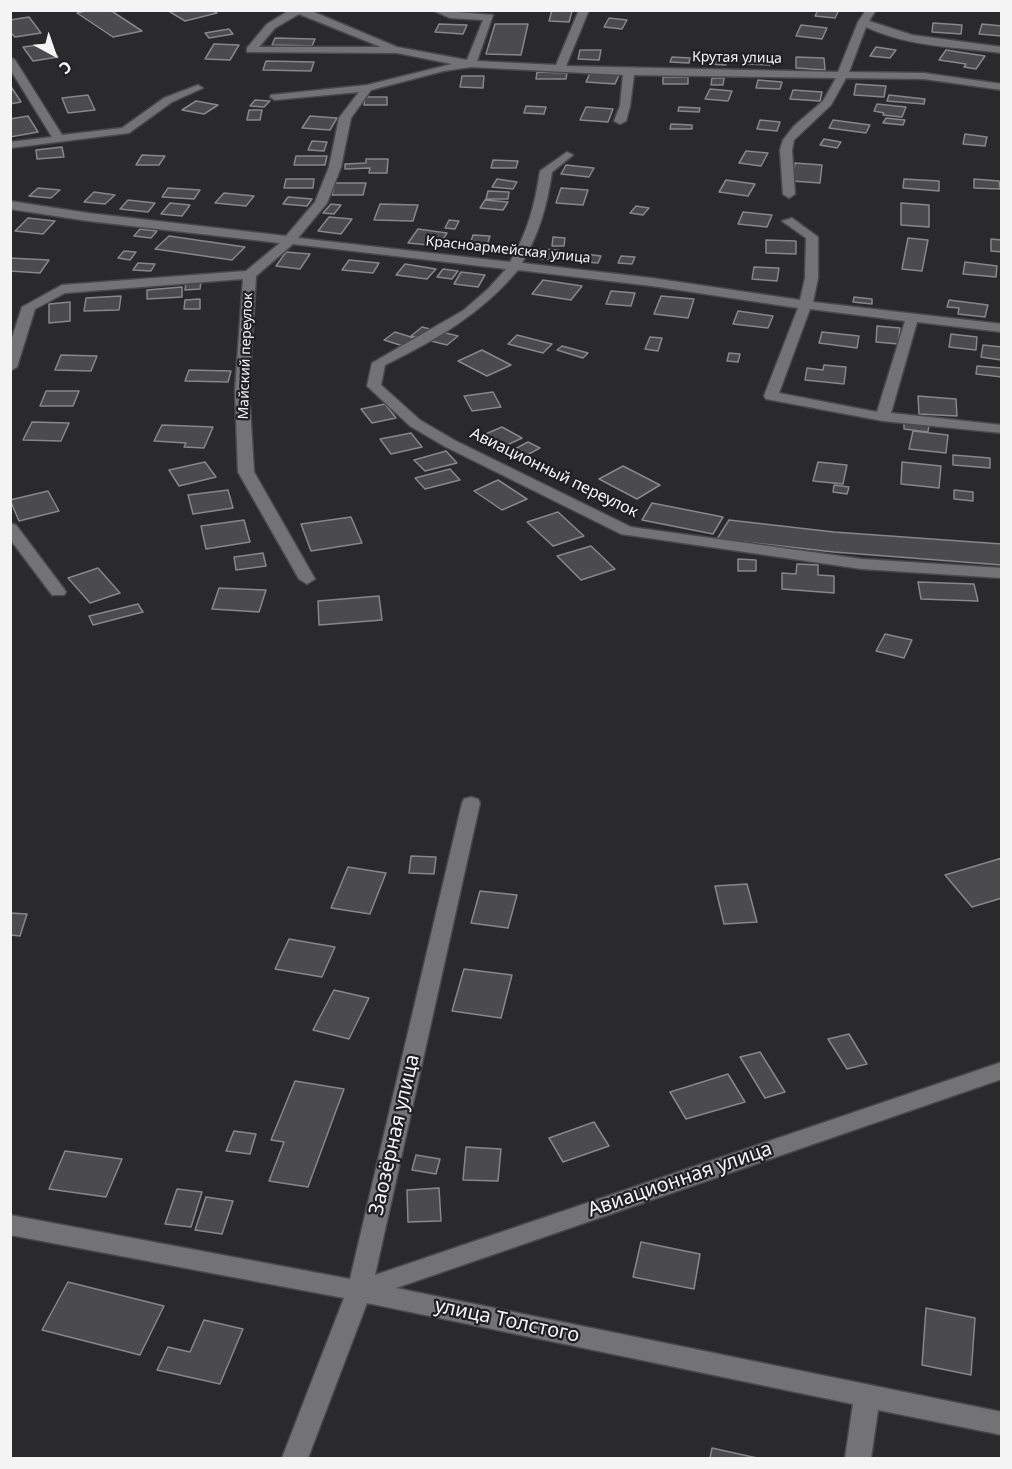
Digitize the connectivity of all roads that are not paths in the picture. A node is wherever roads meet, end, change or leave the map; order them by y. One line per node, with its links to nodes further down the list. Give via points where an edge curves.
1 (298, 10): 6 (street, via 271,26); 7 (street)
2 (437, 10): 11 (street, via 450,15 489,17)
3 (584, 10): 12 (street)
4 (871, 10): 5 (street)
5 (863, 22): 8 (street, via 908,37); 14 (street)
6 (251, 50): 7 (street, Крутая улица); 10 (street)
7 (397, 50): 11 (street, Крутая улица)
8 (1002, 50)
9 (10, 60): 20 (street)
10 (245, 64)
11 (471, 64): 12 (street, Крутая улица); 17 (street, Крутая улица)
12 (560, 68): 13 (street, Крутая улица)
13 (629, 72): 14 (street, Крутая улица); 19 (street)
14 (843, 75): 15 (street, Крутая улица, via 924,76); 23 (street, via 826,105 794,134 786,148)
15 (1002, 87)
16 (198, 88): 20 (street, via 168,100 125,131)
17 (367, 88): 18 (street, Крутая улица); 26 (street, Майский переулок, via 345,118 335,167 321,203)
18 (275, 97)
19 (620, 121)
20 (59, 139): 21 (street)
21 (10, 145)
22 (567, 155): 27 (street, via 546,171 544,203)
23 (789, 194)
24 (10, 205): 26 (street, Красноармейская улица)
25 (789, 221): 29 (street, via 812,237 814,250)
26 (288, 242): 27 (street, Красноармейская улица); 28 (street, Майский переулок)
27 (516, 266): 29 (street, Красноармейская улица); 36 (street, Авиационный переулок, via 482,304 434,338 380,363 374,386 415,423 627,531 862,564)
28 (250, 275): 32 (street, via 62,289 29,307); 37 (street, Майский переулок, via 242,390 246,472)
29 (806, 305): 30 (street, Красноармейская улица); 33 (street, via 771,396)
30 (912, 318): 31 (street, Красноармейская улица); 33 (street)
31 (1002, 328)
32 (10, 368)
33 (883, 417): 34 (street)
34 (1002, 429)
35 (10, 528): 38 (street)
36 (1002, 573)
37 (307, 579)
38 (58, 592)
39 (471, 803): 42 (street, Заозёрная улица)
40 (1002, 1070): 42 (street, Авиационная улица)
41 (10, 1225): 42 (street, улица Толстого)
42 (359, 1291): 43 (street, улица Толстого); 45 (street, Заозёрная улица)
43 (867, 1396): 44 (street, улица Толстого); 46 (street)
44 (1002, 1424)
45 (295, 1458)
46 (858, 1458)

